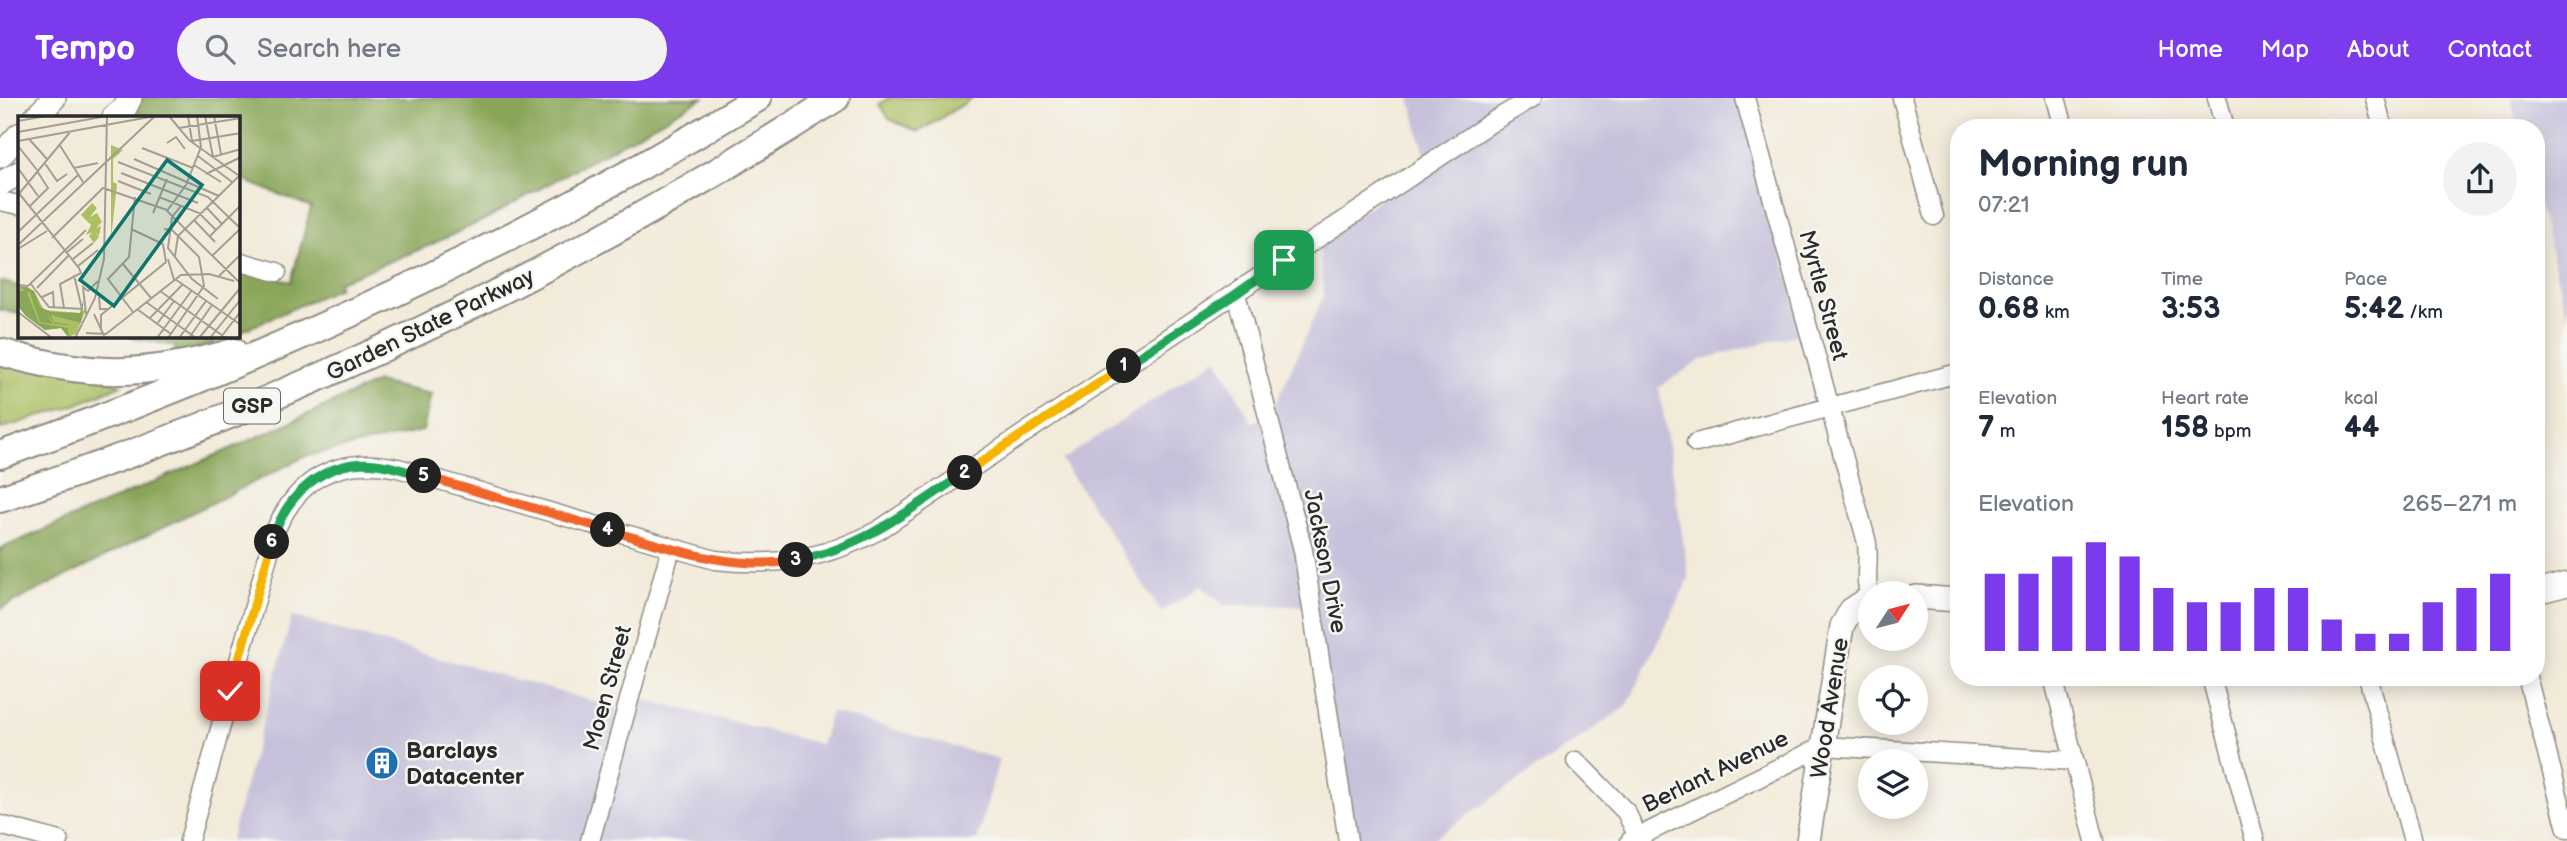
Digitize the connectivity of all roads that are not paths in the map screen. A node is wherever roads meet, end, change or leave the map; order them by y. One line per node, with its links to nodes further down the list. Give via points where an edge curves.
1 (54, 98): 11 (main road)
2 (130, 98): 12 (main road)
3 (758, 98): 26 (highway, Garden State Parkway / GSP, via 552,217)
4 (836, 98): 30 (highway, Garden State Parkway / GSP, via 639,218 515,285)
5 (1532, 98): 25 (street)
6 (1745, 98): 29 (street, Myrtle Street)
7 (1902, 98): 22 (street)
8 (2056, 98): 13 (street)
9 (2217, 98): 14 (street)
10 (2375, 98): 15 (street)
11 (37, 116)
12 (115, 116)
13 (2062, 119)
14 (2223, 119)
15 (2381, 119)
16 (18, 136): 17 (main road)
17 (0, 156)
18 (18, 174): 19 (main road)
19 (0, 184)
20 (0, 201): 21 (street)
21 (18, 205)
22 (1934, 216)
23 (240, 262): 24 (street)
24 (277, 272)
25 (1236, 294): 36 (street, via 858,542 812,558 764,564 715,560); 56 (street, Jackson Drive, via 1303,550)
26 (385, 300): 27 (highway, via 252,346 138,372 74,369); 32 (highway, Garden State Parkway / GSP, via 169,393)
27 (0, 352)
28 (1950, 375): 29 (street)
29 (1829, 408): 31 (street); 34 (street, Myrtle Street)
30 (236, 413): 33 (highway, Garden State Parkway / GSP); 35 (highway)
31 (1696, 443)
32 (0, 455)
33 (0, 499)
34 (1856, 505): 37 (street, Wood Avenue, via 1868,547)
35 (0, 516)
36 (671, 548): 54 (street, via 378,464 348,465 319,477 295,496 275,531); 55 (street, Moen Street)
37 (1867, 581)
38 (2567, 584): 39 (main road)
39 (2545, 590)
40 (1928, 598): 41 (main road)
41 (1950, 599)
42 (1858, 605): 47 (main road, Wood Avenue, via 1842,626)
43 (2055, 686): 49 (street)
44 (2213, 686): 59 (street)
45 (2370, 686): 60 (street)
46 (2529, 686): 51 (street)
47 (1823, 746): 49 (street, Berlant Avenue); 52 (street, Berlant Avenue); 57 (main road, Wood Avenue)
48 (1576, 761): 52 (street, via 1621,805 1631,819)
49 (2074, 761): 58 (street)
50 (0, 825): 53 (street)
51 (2567, 828)
52 (1636, 840)
53 (59, 841)
54 (189, 841)
55 (590, 841)
56 (1348, 841)
57 (1808, 841)
58 (2095, 841)
59 (2255, 841)
60 (2413, 841)

